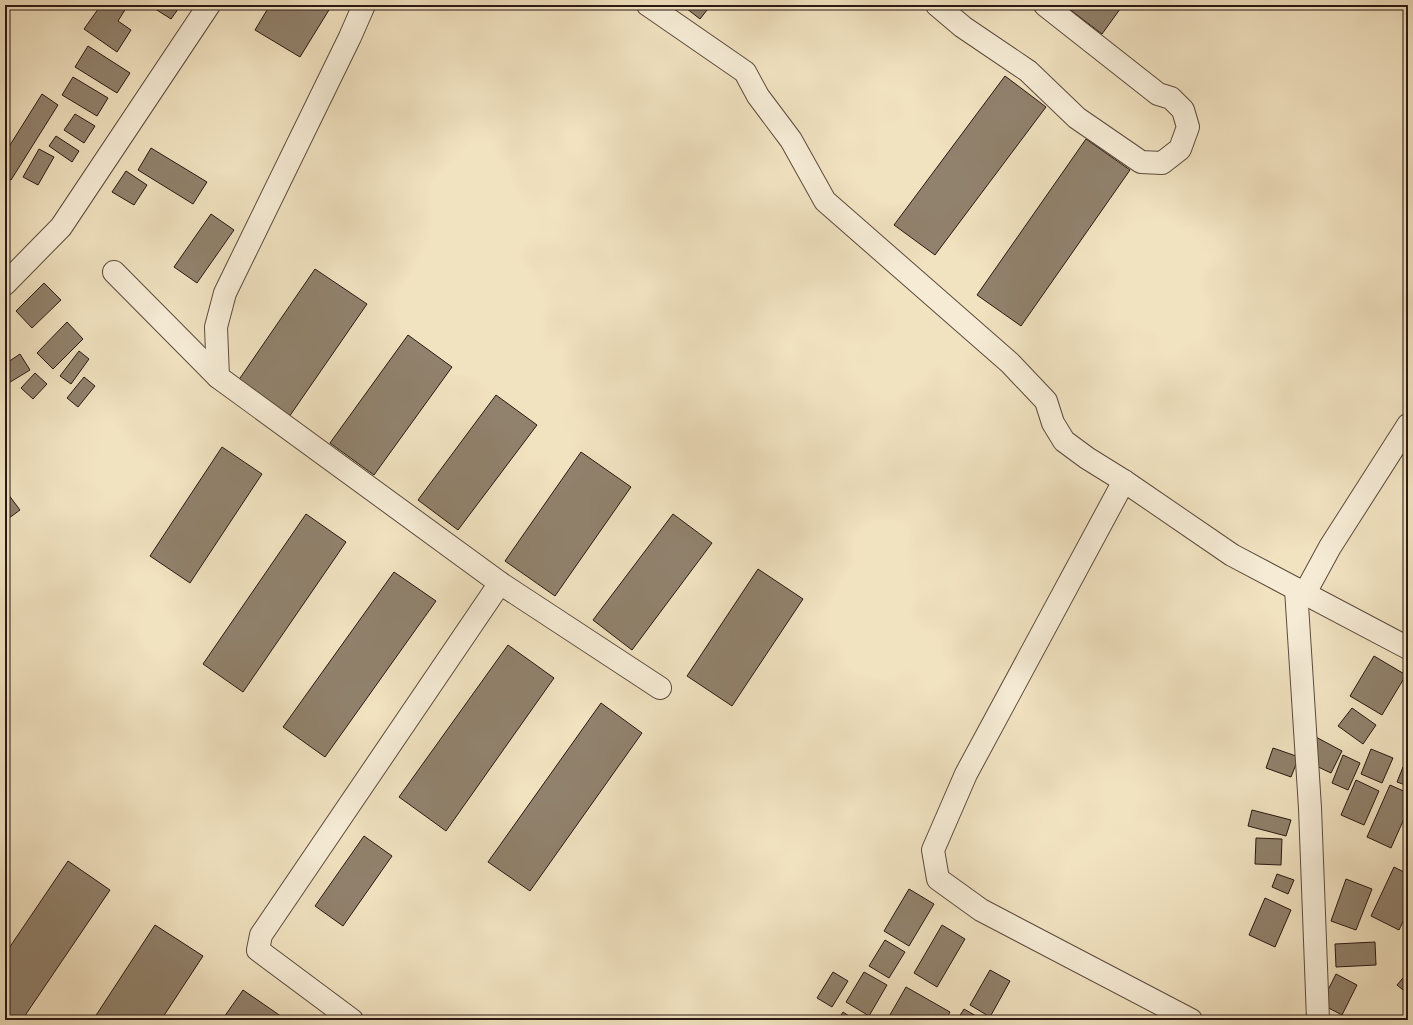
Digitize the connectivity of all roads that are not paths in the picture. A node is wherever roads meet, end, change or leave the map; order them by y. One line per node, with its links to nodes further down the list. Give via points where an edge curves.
1 (208, 5): 7 (street, via 61,227)
2 (364, 5): 8 (street, via 225,293 216,327)
3 (648, 5): 11 (street, via 745,72 758,96 791,140 825,201 1010,363 1046,401 1053,423 1064,441)
4 (937, 5): 5 (street, via 963,27 1028,71 1077,118 1141,162 1162,163 1180,150 1188,127 1183,110 1171,98 1158,94)
5 (1045, 5)
6 (114, 272): 8 (street)
7 (5, 284)
8 (218, 377): 12 (street)
9 (1408, 425): 10 (street)
10 (1401, 450): 13 (street)
11 (1124, 481): 13 (street, via 1232,555); 17 (street, via 966,774 932,850 938,879 980,910)
12 (500, 583): 15 (street); 16 (street, via 261,935 258,950)
13 (1300, 591): 14 (street); 18 (street)
14 (1408, 648)
15 (660, 688)
16 (352, 1020)
17 (1191, 1020)
18 (1318, 1020)

